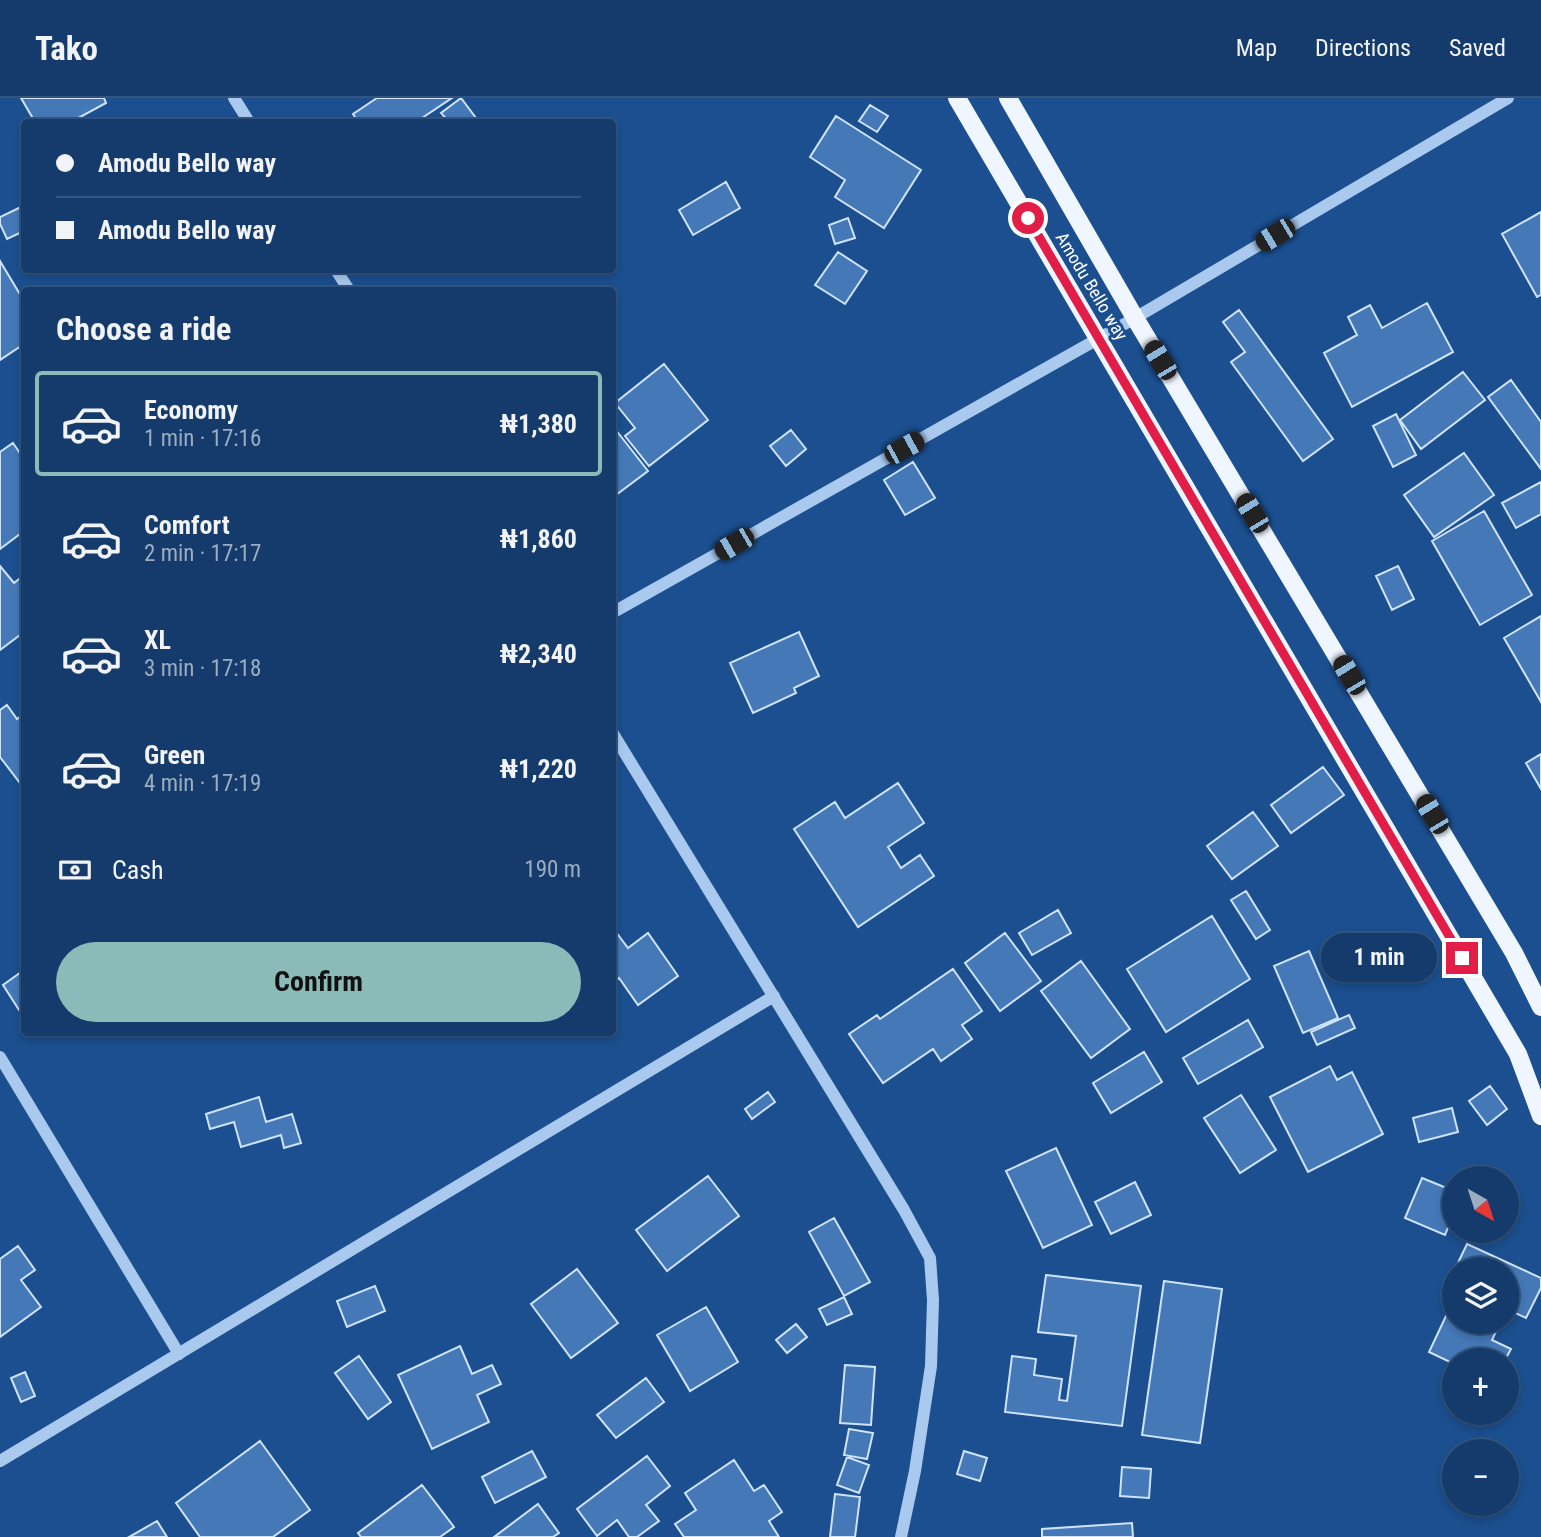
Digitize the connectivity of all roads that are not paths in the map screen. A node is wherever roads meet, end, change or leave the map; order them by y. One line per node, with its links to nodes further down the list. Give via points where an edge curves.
1 (234, 98): 5 (street)
2 (957, 98): 7 (main road, Amodu Bello way)
3 (1008, 98): 6 (main road, Amodu Bello way)
4 (1508, 98): 6 (street)
5 (247, 119)
6 (1135, 318): 7 (street); 11 (main road, Amodu Bello way, via 1514,953)
7 (1099, 337): 8 (street); 13 (main road, Amodu Bello way, via 1518,1054)
8 (616, 611)
9 (616, 739): 10 (street)
10 (774, 996): 14 (street); 16 (street, via 930,1258 931,1366)
11 (1541, 1007)
12 (0, 1057): 14 (street)
13 (1541, 1116)
14 (179, 1354): 15 (street)
15 (0, 1461)
16 (901, 1537)

